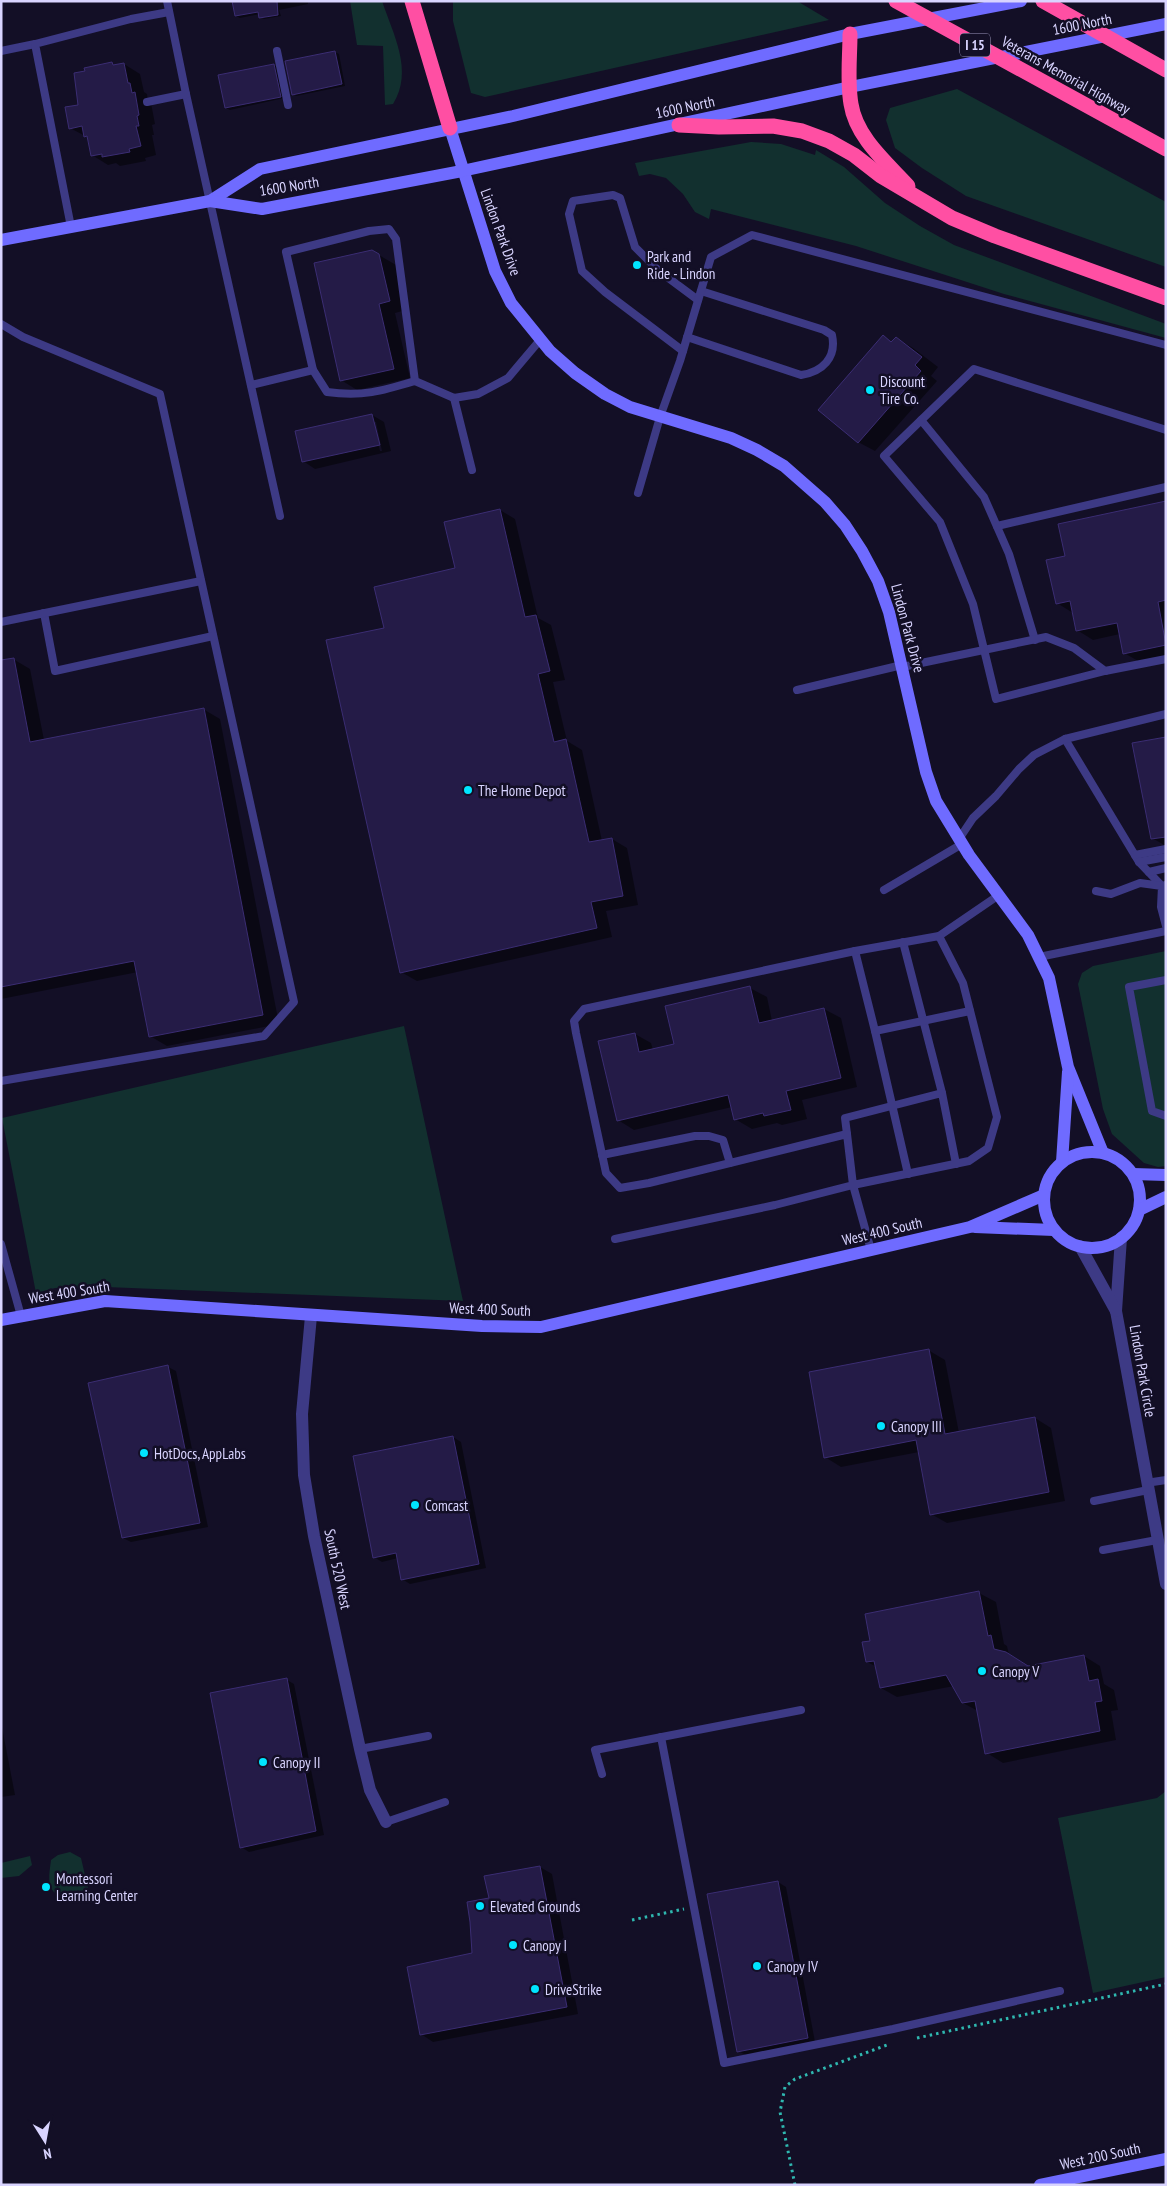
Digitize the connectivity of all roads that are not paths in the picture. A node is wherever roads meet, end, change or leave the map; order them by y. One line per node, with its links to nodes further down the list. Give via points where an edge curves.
1 (167, 1): 6 (lane)
2 (412, 1): 18 (highway)
3 (896, 1): 19 (highway, Veterans Memorial Highway / I 15)
4 (1021, 1): 8 (street, 1600 North)
5 (1043, 1): 12 (highway)
6 (169, 12): 9 (lane); 14 (lane)
7 (1166, 24): 13 (street, 1600 North)
8 (850, 34): 13 (highway); 18 (street, 1600 North)
9 (35, 44): 10 (lane); 23 (lane)
10 (1, 51)
11 (277, 51): 16 (lane)
12 (1162, 68)
13 (850, 87): 17 (street, 1600 North); 21 (highway, via 851,105 858,126 873,148)
14 (186, 94): 15 (lane); 22 (lane)
15 (147, 102)
16 (288, 105)
17 (679, 125): 20 (street, 1600 North); 21 (highway, via 773,126 802,132 829,141)
18 (450, 128): 20 (street, Lindon Park Drive); 22 (street, 1600 North, via 260,169)
19 (1166, 150)
20 (462, 171): 22 (street, 1600 North, via 262,209); 30 (street, Lindon Park Drive, via 495,271 512,302)
21 (917, 196): 26 (highway, via 952,218 995,236)
22 (210, 201): 23 (street, 1600 North); 35 (lane)
23 (71, 227): 24 (street, 1600 North)
24 (1, 240)
25 (701, 291): 27 (lane); 29 (lane, via 824,330 832,336 834,349 829,360 817,372 801,375); 31 (lane, via 711,257 752,235)
26 (1166, 298)
27 (698, 300): 29 (lane); 32 (lane, via 659,271 636,246 620,198 613,195 572,201 569,214 582,270 605,292)
28 (1, 324): 45 (lane, via 160,394)
29 (687, 337): 32 (lane)
30 (540, 340): 36 (lane, via 508,378 478,394); 37 (street, Lindon Park Drive, via 575,373 605,394)
31 (1166, 345)
32 (683, 352): 37 (lane)
33 (313, 370): 34 (lane, via 327,392 351,395 380,392); 34 (lane, via 286,252 389,229 396,239); 35 (lane)
34 (415, 381): 36 (lane)
35 (251, 385): 43 (lane)
36 (454, 398): 40 (lane)
37 (660, 417): 42 (lane); 52 (street, Lindon Park Drive, via 709,429 757,450 784,466 825,502 858,544 878,581)
38 (921, 420): 39 (lane, via 974,369); 44 (lane, via 984,497); 50 (lane, via 884,456 940,522 974,604)
39 (1166, 430)
40 (472, 470)
41 (1166, 487): 44 (lane)
42 (638, 493)
43 (280, 516)
44 (997, 526): 49 (lane, via 1009,554)
45 (201, 581): 46 (lane); 48 (lane)
46 (44, 614): 47 (lane); 48 (lane, via 55,671)
47 (1, 622)
48 (213, 636): 78 (lane, via 294,1002 264,1036)
49 (1035, 640): 50 (lane); 53 (lane, via 1046,638 1074,648)
50 (984, 650): 52 (lane); 53 (lane, via 996,699)
51 (1166, 659): 53 (lane)
52 (902, 666): 54 (lane); 57 (street, Lindon Park Drive, via 926,772 936,801)
53 (1105, 670)
54 (797, 690)
55 (1166, 714): 56 (lane)
56 (1065, 739): 57 (lane, via 1034,755 973,818); 60 (lane)
57 (961, 842): 64 (lane); 66 (street, Lindon Park Drive)
58 (1166, 848): 60 (lane)
59 (1166, 857): 60 (lane)
60 (1137, 859): 62 (lane)
61 (1166, 868): 62 (lane)
62 (1148, 872): 63 (lane)
63 (1164, 886): 65 (lane, via 1140,883 1111,894); 67 (lane, via 1161,907)
64 (884, 890)
65 (1096, 891)
66 (999, 895): 69 (lane); 72 (street, Lindon Park Drive)
67 (1166, 926)
68 (1166, 931): 72 (lane)
69 (939, 936): 70 (lane); 74 (lane, via 963,983)
70 (903, 942): 71 (lane); 75 (lane)
71 (855, 951): 76 (lane); 84 (lane, via 584,1008 574,1021)
72 (1039, 956): 77 (street, Lindon Park Drive, via 1049,978)
73 (1166, 980): 81 (lane, via 1129,987 1152,1111)
74 (970, 1011): 75 (lane); 87 (lane, via 997,1117 988,1148 969,1161)
75 (924, 1022): 76 (lane); 79 (lane)
76 (875, 1032): 80 (lane)
77 (1068, 1066): 83 (street, Lindon Park Drive); 85 (street, Lindon Park Drive)
78 (1, 1081)
79 (942, 1093): 80 (lane); 87 (lane)
80 (891, 1106): 82 (lane, via 845,1118); 88 (lane)
81 (1166, 1116)
82 (847, 1134): 86 (lane); 91 (lane)
83 (1103, 1153): 85 (street, via 1086,1152); 89 (street, via 1121,1161)
84 (602, 1155): 86 (lane, via 709,1136 723,1140); 86 (lane, via 606,1173 620,1188)
85 (1062, 1162): 92 (street, via 1051,1174)
86 (730, 1163)
87 (956, 1164): 88 (lane)
88 (908, 1174): 91 (lane)
89 (1132, 1174): 90 (street); 94 (street, via 1140,1193)
90 (1166, 1175)
91 (853, 1185): 98 (lane); 101 (lane)
92 (1044, 1195): 95 (street, West 400 South); 96 (street, via 1045,1211)
93 (1166, 1197): 94 (street)
94 (1139, 1210): 97 (street, via 1132,1226)
95 (970, 1227): 96 (street, West 400 South); 101 (street, West 400 South)
96 (1054, 1230): 100 (street, via 1066,1241)
97 (1121, 1238): 100 (street, via 1097,1248); 102 (street)
98 (615, 1239)
99 (1, 1244): 103 (lane)
100 (1080, 1246): 102 (street)
101 (871, 1250): 104 (street, West 400 South, via 541,1327 506,1328)
102 (1116, 1311): 107 (street, Lindon Park Circle)
103 (22, 1316): 104 (street, West 400 South, via 105,1301); 105 (street, West 400 South)
104 (311, 1316): 115 (street, South 520 West, via 302,1414 304,1475)
105 (1, 1320)
106 (1166, 1480): 107 (lane)
107 (1147, 1487): 108 (lane); 109 (street, Lindon Park Circle)
108 (1094, 1501)
109 (1157, 1540): 110 (lane); 111 (street, Lindon Park Circle)
110 (1103, 1550)
111 (1166, 1584)
112 (802, 1710): 114 (lane)
113 (428, 1736): 115 (lane)
114 (661, 1737): 116 (lane, via 596,1750); 119 (lane, via 724,2063)
115 (360, 1749): 118 (street, South 520 West, via 370,1790)
116 (602, 1774)
117 (445, 1802): 118 (lane)
118 (386, 1822)
119 (1060, 1991)
120 (1166, 2159): 121 (street, West 200 South)
121 (1040, 2185)

